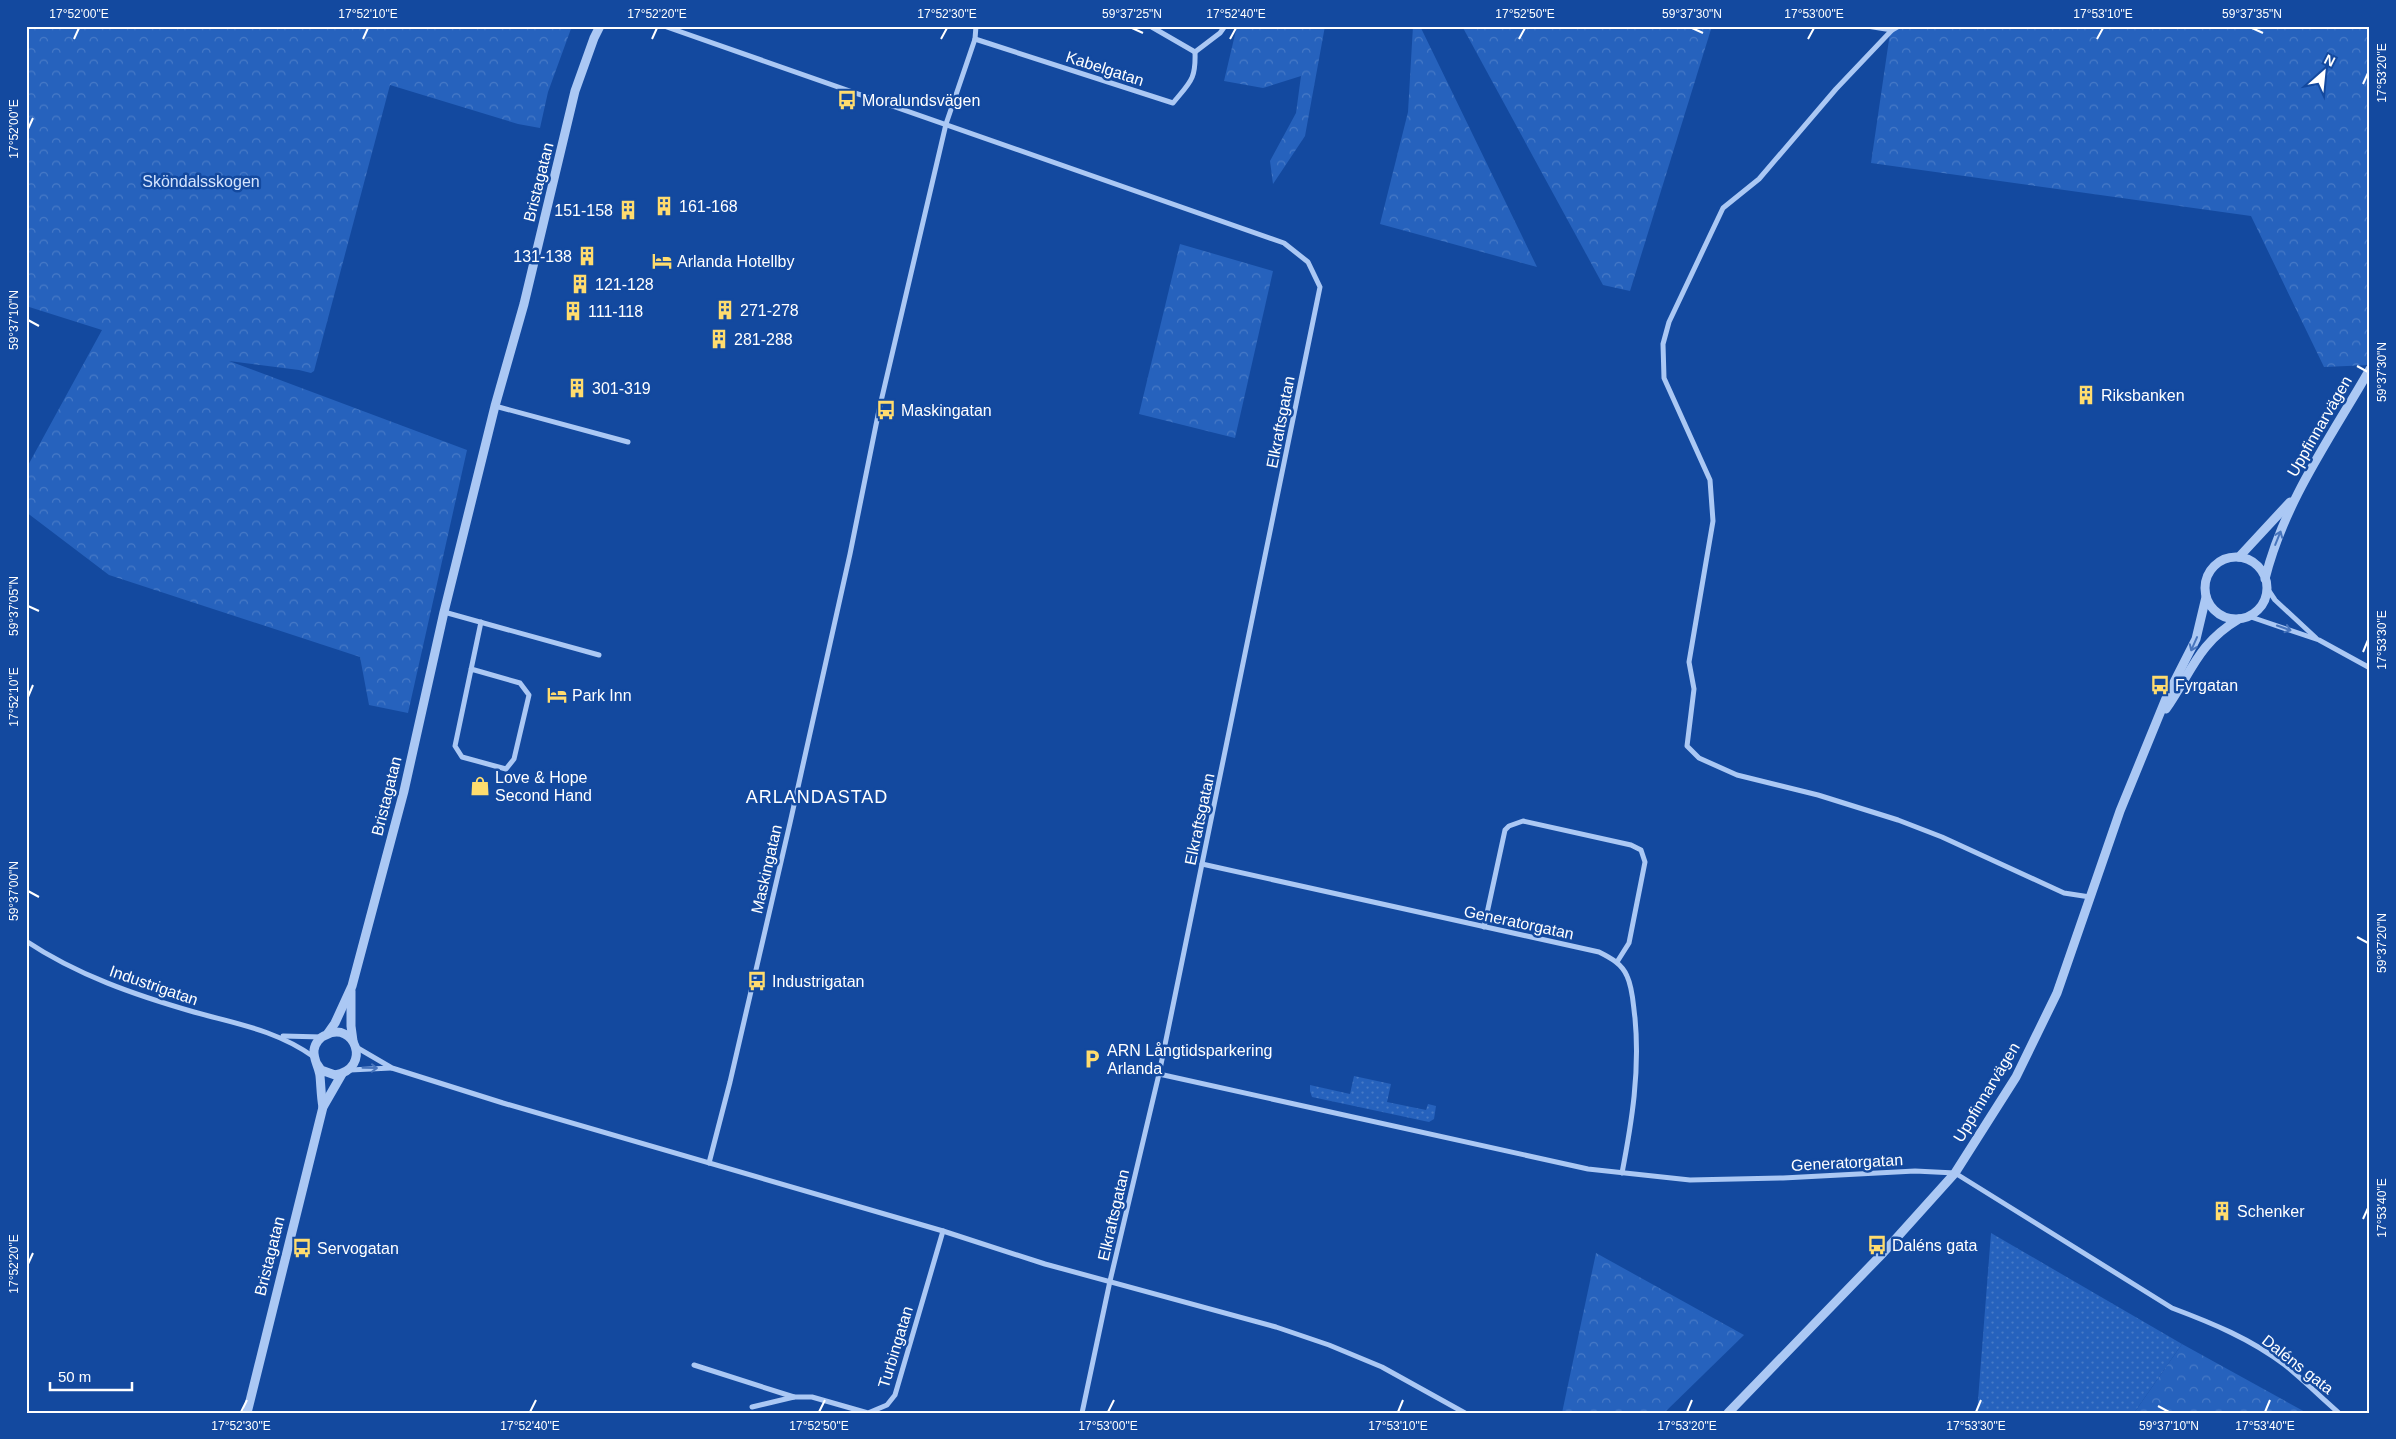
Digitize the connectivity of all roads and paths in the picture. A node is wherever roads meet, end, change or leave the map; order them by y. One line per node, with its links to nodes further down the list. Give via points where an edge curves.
1 (600, 26): 13 (street, Bristagatan, via 576,91 524,304)
2 (664, 26): 11 (street)
3 (976, 26): 9 (street, Maskingatan)
4 (1150, 26): 10 (street)
5 (1225, 26): 10 (street, via 1220,34)
6 (1867, 26): 8 (street)
7 (1899, 26): 8 (street)
8 (1892, 30): 28 (street, via 1759,179 1723,208 1669,322 1663,344 1664,378 1710,480 1713,521 1689,662 1694,689 1687,746 1699,758 1737,775 1818,795 1898,820 2064,893)
9 (975, 39): 10 (street, Kabelgatan, via 1172,103 1196,71); 11 (street, Maskingatan)
10 (1195, 52)
11 (946, 124): 27 (street, Elkraftsgatan, via 1284,242 1308,262 1320,287); 41 (street, Maskingatan, via 879,410 788,832)
12 (2370, 369): 15 (street, Uppfinnarvägen)
13 (495, 406): 14 (street); 19 (street, Bristagatan)
14 (628, 442)
15 (2294, 498): 16 (street, Uppfinnarvägen); 17 (street, Uppfinnarvägen, one-way to 15, via 2271,556)
16 (2239, 558): 17 (street, via 2260,568); 18 (street, via 2227,558 2212,569 2205,585)
17 (2266, 584): 20 (street, via 2263,603); 22 (street, via 2275,600)
18 (2206, 597): 20 (street, via 2221,615); 26 (street, Uppfinnarvägen, one-way to 26, via 2196,639)
19 (444, 612): 21 (street); 32 (street, Bristagatan, via 404,790)
20 (2244, 618): 22 (street, one-way to 22); 26 (street, Uppfinnarvägen, via 2227,626 2202,651)
21 (481, 622): 23 (street); 25 (street)
22 (2319, 640): 24 (street)
23 (599, 655)
24 (2370, 668)
25 (472, 669): 25 (street, via 455,746 462,757 506,769 514,759 529,695 520,683)
26 (2160, 717): 28 (street, Uppfinnarvägen, via 2120,811)
27 (1202, 864): 29 (street, Generatorgatan); 39 (street, Elkraftsgatan)
28 (2091, 897): 43 (street, Uppfinnarvägen, via 2057,992 2016,1077)
29 (1484, 927): 31 (street, Generatorgatan, via 1599,952); 31 (street, via 1505,830 1509,826 1523,821 1631,845 1642,850 1645,862 1629,943)
30 (26, 941): 34 (street, Industrigatan, via 53,959 126,991)
31 (1617, 962): 42 (street, via 1627,975 1632,992 1637,1064 1636,1093)
32 (352, 986): 33 (street, Bristagatan, via 339,1016); 35 (street, Bristagatan)
33 (325, 1035): 34 (street, Industrigatan); 35 (street, via 342,1033); 36 (street, Bristagatan, via 317,1043)
34 (280, 1036): 36 (street, Industrigatan)
35 (354, 1044): 37 (street); 38 (street, Bristagatan, via 356,1060)
36 (315, 1060): 38 (street, via 328,1073); 40 (street, Bristagatan, via 320,1075)
37 (392, 1068): 38 (street, one-way to 37); 41 (street)
38 (345, 1072): 40 (street, Bristagatan)
39 (1159, 1074): 42 (street, Generatorgatan, via 1588,1170); 45 (street, Elkraftsgatan)
40 (322, 1107): 49 (street, Bristagatan)
41 (709, 1163): 44 (street)
42 (1622, 1173): 43 (street, Generatorgatan, via 1690,1180 1915,1171)
43 (1955, 1173): 52 (street, Uppfinnarvägen, via 1884,1253); 53 (street, Daléns gata, via 2172,1308 2249,1341 2284,1364)
44 (943, 1231): 45 (street); 47 (street, Turbingatan, via 895,1395 887,1405 868,1413 812,1397)
45 (1110, 1281): 50 (street, Elkraftsgatan); 51 (street, via 1329,1345 1382,1367)
46 (694, 1365): 47 (street, Turbingatan)
47 (794, 1397): 48 (street, Turbingatan)
48 (752, 1407)
49 (247, 1413)
50 (1082, 1413)
51 (1465, 1413)
52 (1728, 1413)
53 (2339, 1413)

